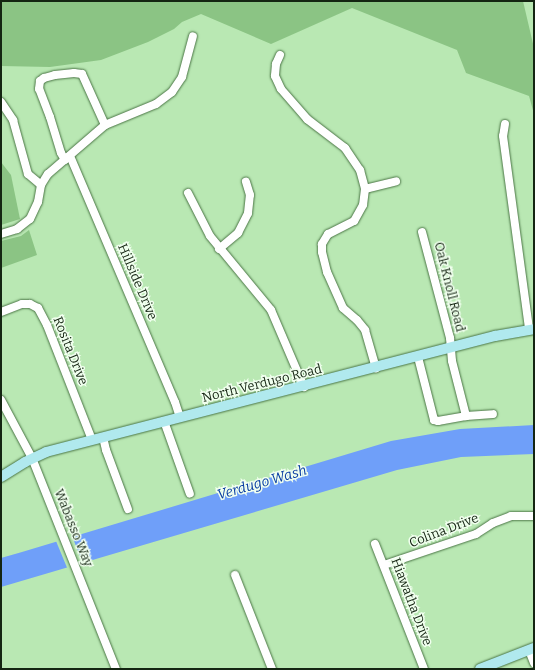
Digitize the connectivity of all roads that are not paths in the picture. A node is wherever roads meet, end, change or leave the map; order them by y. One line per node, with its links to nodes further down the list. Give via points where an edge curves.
1 (193, 36): 5 (street, via 182,77 172,92 156,104)
2 (280, 55): 10 (street, via 275,76 281,89 307,119 345,148 356,162)
3 (1, 102): 9 (street, via 13,120 28,174)
4 (505, 124): 16 (street, via 503,136)
5 (105, 125): 6 (street); 6 (street, Hillside Drive, via 82,74 74,73 44,78 40,81 39,89 50,116 60,153)
6 (68, 158): 9 (street, via 48,174); 24 (street, Hillside Drive)
7 (396, 181): 10 (street)
8 (246, 182): 14 (street, via 250,196 248,213 238,233)
9 (41, 185): 13 (street, via 38,202 30,220 17,229)
10 (365, 189): 19 (street, via 363,205 358,215 348,224 328,234 322,244 322,252 343,308 365,330)
11 (188, 193): 14 (street)
12 (422, 232): 17 (street, Oak Knoll Road)
13 (1, 234)
14 (219, 248): 20 (street, via 271,310)
15 (1, 312): 27 (street, Rosita Drive, via 22,304 38,308)
16 (532, 329): 17 (main road, North Verdugo Road, via 495,336)
17 (451, 349): 18 (main road, North Verdugo Road); 23 (street, Oak Knoll Road)
18 (418, 357): 19 (main road, North Verdugo Road); 23 (street, via 434,420)
19 (376, 368): 20 (main road, North Verdugo Road)
20 (304, 387): 24 (main road, North Verdugo Road)
21 (1, 400): 28 (street, Wabasso Way)
22 (493, 414): 23 (street)
23 (466, 416)
24 (180, 417): 25 (main road, North Verdugo Road)
25 (164, 421): 26 (main road, North Verdugo Road); 30 (street)
26 (103, 437): 27 (main road, North Verdugo Road); 31 (street)
27 (92, 440): 28 (main road, North Verdugo Road)
28 (32, 458): 29 (main road, North Verdugo Road); 38 (street, Wabasso Way)
29 (1, 477)
30 (190, 494)
31 (128, 509)
32 (534, 516): 34 (street, Colina Drive, via 511,516 493,523 476,534)
33 (374, 544): 34 (street, Hiawatha Drive)
34 (384, 565): 40 (street, Hiawatha Drive)
35 (235, 575): 39 (street)
36 (532, 649): 37 (street); 41 (main road)
37 (534, 663)
38 (116, 669)
39 (272, 669)
40 (424, 669)
41 (480, 669)

